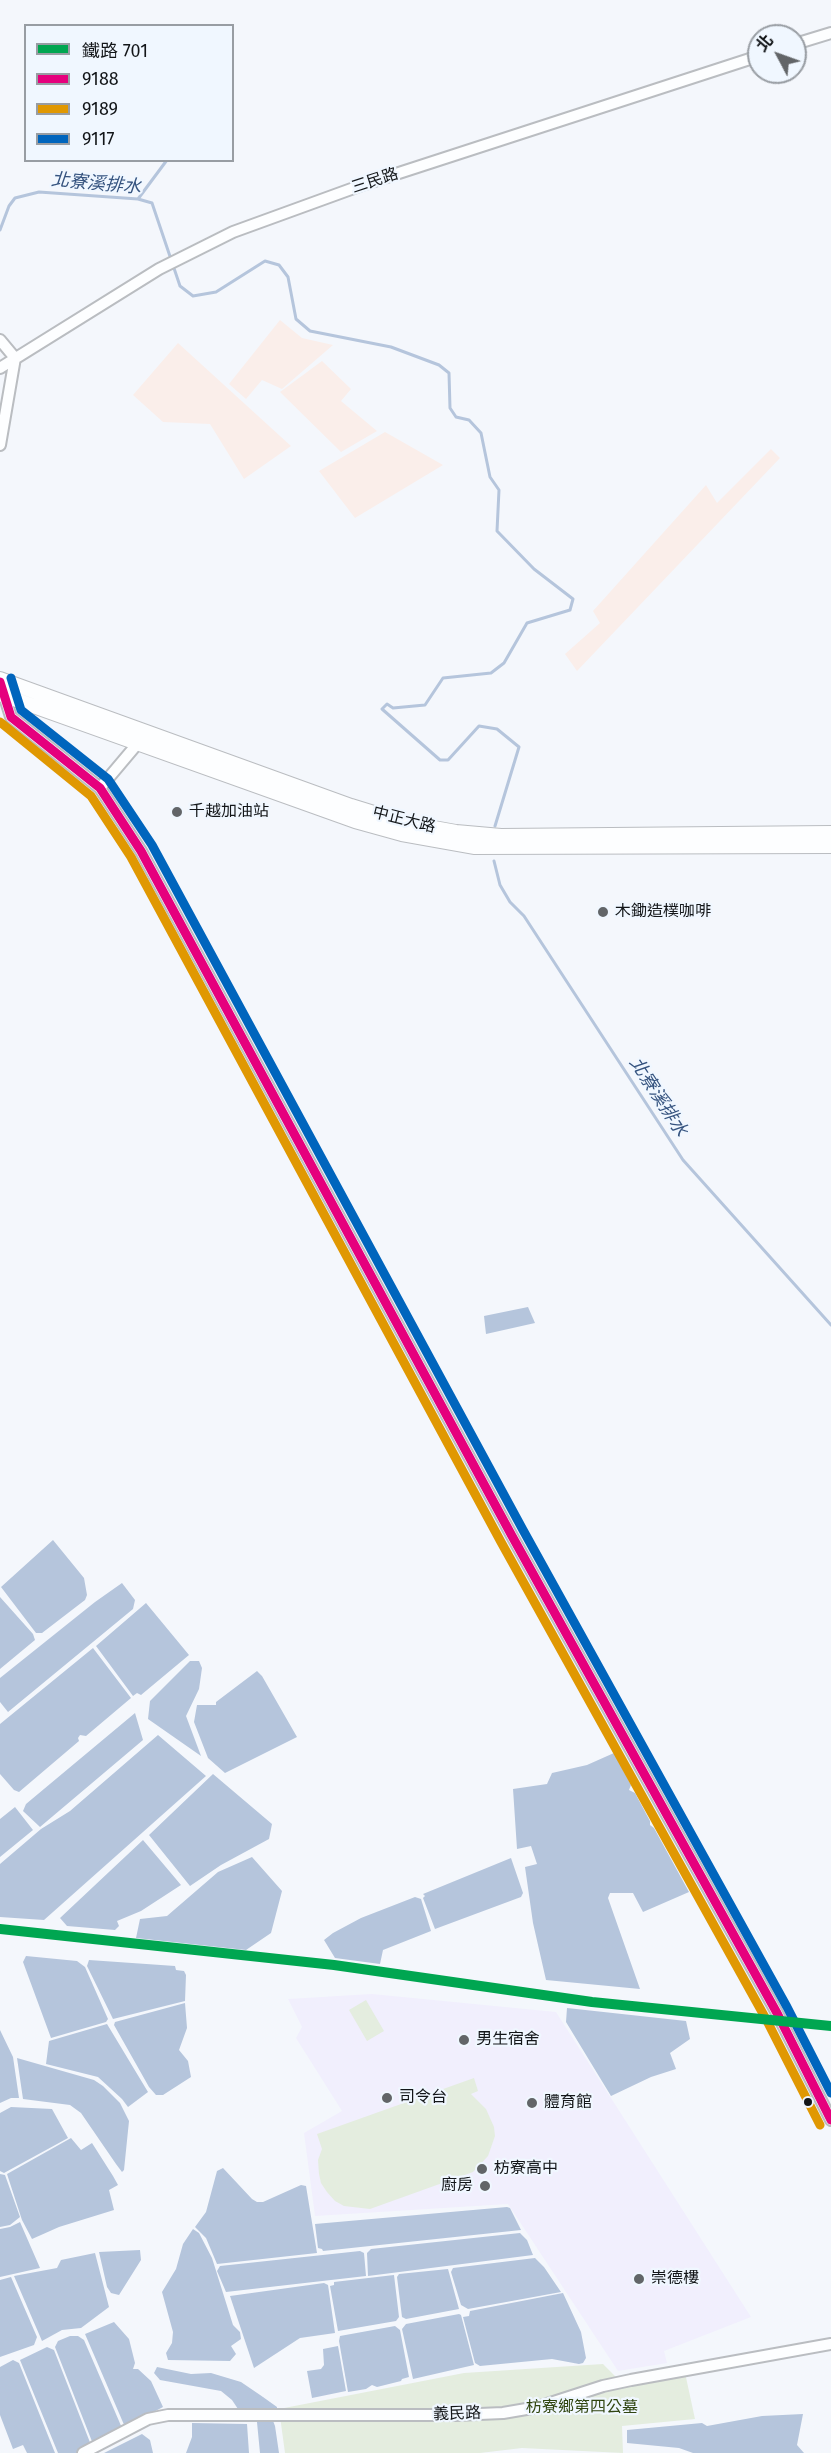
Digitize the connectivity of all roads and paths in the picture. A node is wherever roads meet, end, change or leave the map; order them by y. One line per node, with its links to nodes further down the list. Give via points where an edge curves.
1 (831, 33): 2 (street)
2 (807, 40)
3 (747, 60): 5 (street, 三民路, via 304,204 233,232 159,269)
4 (0, 340): 5 (street)
5 (15, 358): 6 (street, 三民路); 7 (street)
6 (0, 368)
7 (0, 445)
8 (1, 688): 9 (main road, 中正大路); 10 (street, via 11,717); 11 (main road, 中正大路, via 406,823 456,832 501,836)
9 (138, 743): 10 (street); 12 (main road, 中正大路, via 355,821 475,847)
10 (100, 788): 13 (street, via 141,851 512,1536 777,2013)
11 (831, 833)
12 (831, 846)
13 (831, 2120)
14 (831, 2344): 15 (street, 義民路, via 613,2384 538,2407 503,2412 168,2415 148,2419)
15 (83, 2453)

